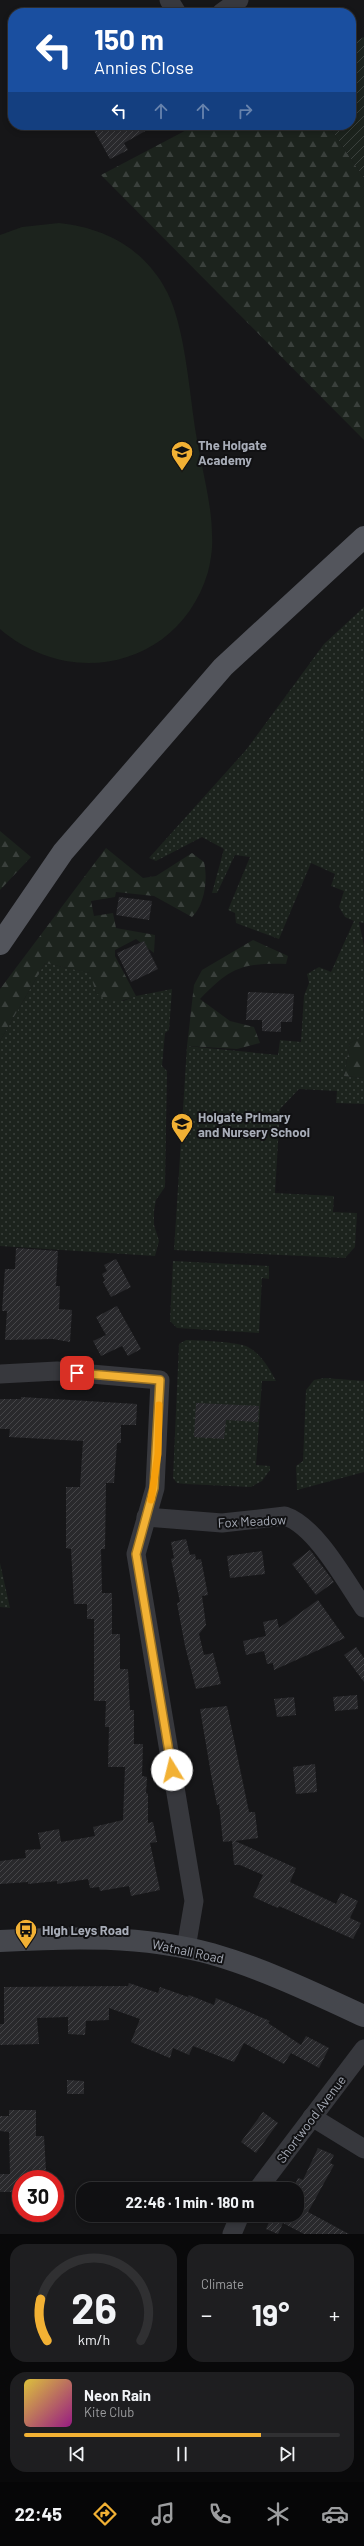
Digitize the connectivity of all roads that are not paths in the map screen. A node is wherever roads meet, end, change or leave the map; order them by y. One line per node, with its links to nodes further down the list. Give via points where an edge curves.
1 (239, 0): 2 (street)
2 (228, 8)
3 (364, 537): 4 (main road, via 222,667 62,852)
4 (0, 944)
5 (0, 1374): 6 (street, via 57,1371 160,1380 154,1488)
6 (146, 1517): 7 (street, Fox Meadow, via 222,1523 285,1516 294,1519 321,1547); 9 (street, via 136,1554 194,1901)
7 (364, 1608)
8 (0, 1941): 9 (main road, Watnall Road, via 73,1937 135,1940)
9 (186, 1948): 10 (main road, Watnall Road, via 259,1970)
10 (364, 2016)
11 (364, 2048): 12 (street, Shortwood Avenue)
12 (312, 2117): 13 (street); 14 (street, Shortwood Avenue)
13 (364, 2149)
14 (263, 2182)
15 (237, 2222): 16 (street)
16 (232, 2234)

